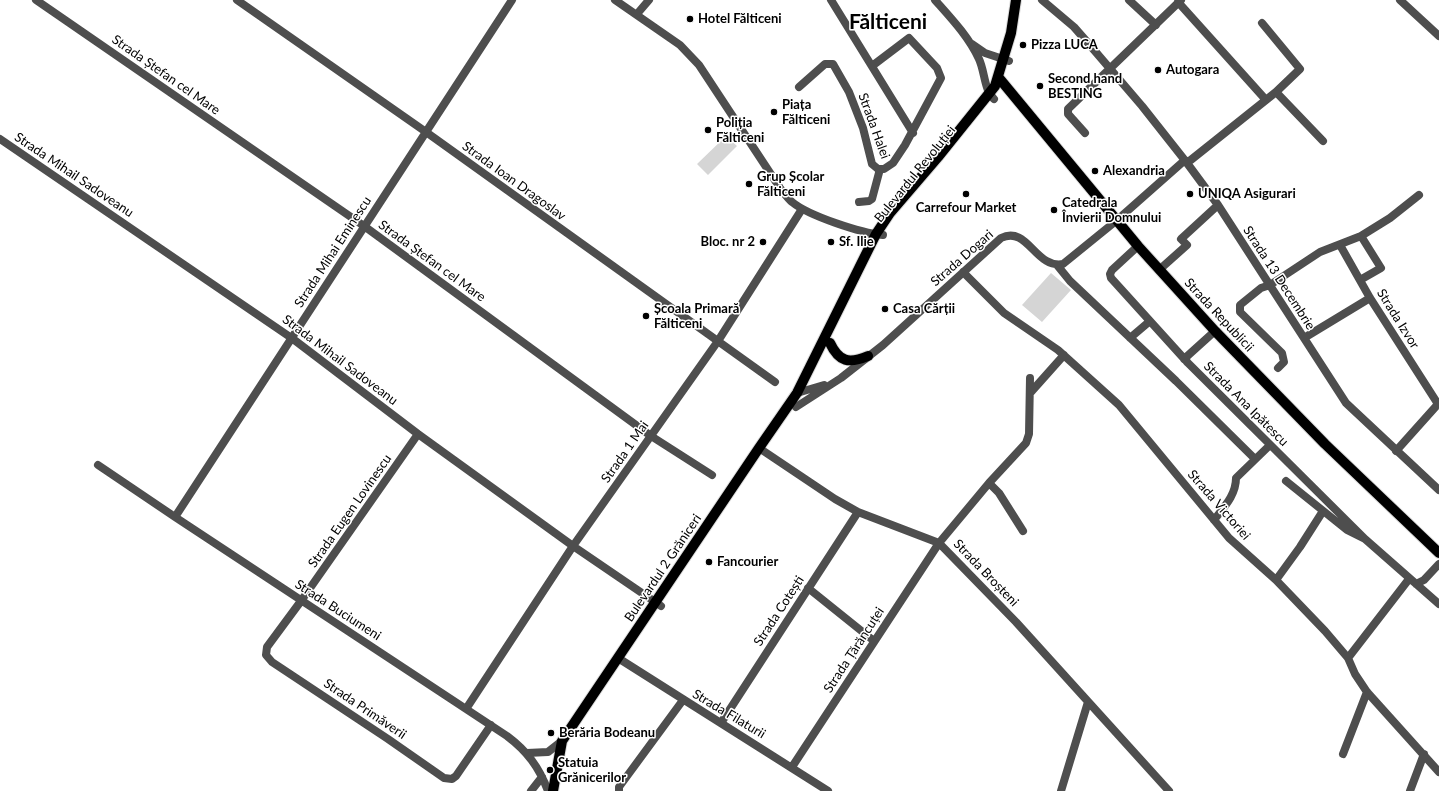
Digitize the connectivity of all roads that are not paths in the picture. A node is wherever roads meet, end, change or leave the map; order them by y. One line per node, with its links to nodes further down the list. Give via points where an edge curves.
1 (36, 0): 39 (street, Strada Ștefan cel Mare)
2 (237, 0): 27 (street, Strada Ioan Dragoslav)
3 (512, 0): 27 (street, Strada Mihai Eminescu)
4 (615, 0): 14 (street)
5 (649, 0): 14 (street)
6 (831, 0): 20 (street)
7 (936, 0): 18 (street)
8 (1016, 0): 19 (main road, Bulevardul Revoluției)
9 (1022, 0): 19 (main road, Bulevardul Revoluției)
10 (1042, 0): 21 (street, Strada 13 Decembrie, via 1074,27)
11 (1129, 0): 16 (street)
12 (1400, 0): 17 (street)
13 (1180, 1): 16 (street); 26 (street)
14 (637, 14): 37 (street, via 680,45 699,65 780,188 791,202)
15 (1262, 23): 24 (street, via 1300,69)
16 (1156, 25): 21 (street)
17 (1439, 36)
18 (970, 43): 19 (street, via 985,53); 25 (street, via 983,70)
19 (1007, 60): 22 (main road, Bulevardul Revoluției)
20 (872, 66): 28 (street); 28 (street, Strada Halei, via 909,38 937,68 941,78)
21 (1110, 68): 29 (street, via 1068,110 1068,114); 32 (street, Strada 13 Decembrie)
22 (1001, 80): 25 (main road, Bulevardul Revoluției); 38 (main road, Strada Republicii)
23 (799, 87): 33 (street, Strada Halei, via 825,64 833,64 849,92 863,128 872,164)
24 (1276, 92): 26 (street); 31 (street)
25 (991, 97): 40 (main road, Bulevardul Revoluției)
26 (1266, 100): 32 (street)
27 (426, 132): 39 (street, Strada Mihai Eminescu); 55 (street, Strada Ioan Dragoslav)
28 (913, 132): 33 (street, Strada Halei, via 893,163 888,168)
29 (1085, 133)
30 (0, 139): 52 (street, Strada Mihail Sadoveanu)
31 (1323, 141)
32 (1186, 162): 36 (street, Strada 13 Decembrie); 38 (street)
33 (880, 170): 35 (street, via 872,198)
34 (1419, 195): 41 (street, via 1390,218)
35 (859, 202)
36 (1218, 205): 45 (street, via 1181,239 1187,245); 48 (street, Strada 13 Decembrie)
37 (802, 209): 40 (street, via 861,232); 55 (street, Strada 1 Mai)
38 (1116, 221): 43 (main road, Strada Republicii); 44 (street, via 1063,264)
39 (364, 226): 52 (street, Strada Mihai Eminescu); 68 (street, Strada Ștefan cel Mare)
40 (879, 234): 56 (main road, Bulevardul Revoluției); 65 (main road, Bulevardul Revoluției)
41 (1361, 236): 42 (street); 47 (street, via 1381,268)
42 (1340, 245): 47 (street, Strada Izvor); 48 (street, via 1320,252)
43 (1138, 246): 45 (main road, Strada Republicii); 50 (street, Strada Ana Ipătescu, via 1110,274)
44 (1057, 265): 46 (street, Strada Dogari, via 1048,263 1016,236 1007,235); 53 (street, via 1065,277)
45 (1159, 270): 51 (main road, Strada Republicii)
46 (963, 272): 57 (street, Strada Victoriei, via 1004,313); 58 (street, Strada Dogari)
47 (1360, 280): 49 (street, Strada Izvor)
48 (1270, 285): 54 (street, Strada 13 Decembrie); 60 (street, via 1261,288 1239,308 1240,312 1282,353 1284,362)
49 (1370, 298): 54 (street); 66 (street, Strada Izvor)
50 (1150, 321): 53 (street); 59 (street, Strada Ana Ipătescu)
51 (1215, 331): 59 (street); 86 (main road, Strada Republicii, via 1325,444)
52 (293, 338): 67 (street, Strada Mihail Sadoveanu); 80 (street, Strada Mihai Eminescu)
53 (1130, 338): 72 (street)
54 (1304, 338): 71 (street, Strada 13 Decembrie, via 1346,403)
55 (718, 341): 62 (street, Strada Ioan Dragoslav); 68 (street, Strada 1 Mai)
56 (830, 343): 58 (main road, via 843,360 853,361); 65 (main road, Bulevardul Revoluției)
57 (1064, 355): 64 (street); 81 (street, Strada Victoriei, via 1119,405)
58 (868, 356): 63 (street, Strada Dogari)
59 (1184, 359): 69 (street, Strada Ana Ipătescu)
60 (1278, 368)
61 (1030, 378): 64 (street, Strada Țărăncuței)
62 (775, 382)
63 (832, 382): 65 (street, Strada Dogari); 65 (street, Strada Dogari)
64 (1031, 392): 76 (street, Strada Țărăncuței, via 1029,434 1026,443)
65 (798, 398): 70 (main road, Bulevardul 2 Grăniceri)
66 (1439, 403): 71 (street)
67 (418, 434): 85 (street, Strada Mihail Sadoveanu); 92 (street, Strada Eugen Lovinescu)
68 (651, 436): 74 (street, Strada Ștefan cel Mare); 85 (street, Strada 1 Mai)
69 (1270, 445): 72 (street); 83 (street, Strada Ana Ipătescu)
70 (761, 449): 79 (street, Strada Broșteni); 93 (main road, Bulevardul 2 Grăniceri)
71 (1396, 451): 77 (street, Strada 13 Decembrie)
72 (1255, 459): 81 (street, via 1236,478 1234,493)
73 (98, 464): 80 (street, Strada Buciumeni)
74 (712, 475)
75 (1286, 481): 78 (street, Strada Ana Ipătescu)
76 (989, 482): 82 (street); 84 (street, Strada Țărăncuței)
77 (1439, 490)
78 (1323, 511): 83 (street, Strada Ana Ipătescu, via 1347,530); 89 (street)
79 (858, 512): 84 (street, Strada Broșteni); 91 (street, Strada Cotești)
80 (175, 517): 92 (street, Strada Buciumeni)
81 (1214, 520): 89 (street, Strada Victoriei, via 1229,538)
82 (1024, 531)
83 (1365, 539): 88 (street, Strada Ana Ipătescu)
84 (938, 544): 95 (street, Strada Țărăncuței); 100 (street, Strada Broșteni, via 1016,622)
85 (573, 546): 93 (street, Strada Mihail Sadoveanu); 101 (street, Strada 1 Mai)
86 (1439, 553)
87 (1439, 564): 90 (street, via 1424,580)
88 (1409, 579): 90 (street, Strada Ana Ipătescu); 96 (street)
89 (1276, 580): 96 (street, Strada Victoriei)
90 (1416, 584): 94 (street, Strada Ana Ipătescu)
91 (808, 588): 95 (street); 102 (street, Strada Cotești)
92 (301, 601): 101 (street, Strada Buciumeni); 103 (street, Strada Primăverii, via 266,647 268,659 440,776 448,779 456,776)
93 (659, 604): 97 (main road, Bulevardul 2 Grăniceri)
94 (1439, 604)
95 (874, 641): 109 (street, Strada Țărăncuței)
96 (1348, 658): 98 (street, Strada Victoriei)
97 (620, 660): 99 (street, Strada Filaturii); 104 (main road, Bulevardul 2 Grăniceri); 105 (main road, Bulevardul 2 Grăniceri, via 568,744)
98 (1367, 692): 107 (street); 108 (street, Strada Victoriei)
99 (683, 700): 102 (street, Strada Filaturii); 115 (street, via 619,787)
100 (1088, 702): 117 (street); 118 (street, Strada Broșteni)
101 (466, 709): 103 (street, Strada Buciumeni)
102 (721, 723): 109 (street, Strada Filaturii)
103 (491, 725): 106 (street, Strada Buciumeni)
104 (562, 741): 105 (main road, Bulevardul 2 Grăniceri); 106 (street, via 548,752)
105 (561, 751): 114 (main road, Bulevardul 2 Grăniceri)
106 (527, 753): 111 (street, Strada Buciumeni)
107 (1343, 754)
108 (1424, 754): 110 (street, Strada Victoriei); 119 (street)
109 (792, 767): 116 (street, Strada Filaturii)
110 (1439, 772)
111 (542, 777): 112 (street); 113 (street, Strada Buciumeni)
112 (531, 791)
113 (548, 791)
114 (553, 791)
115 (619, 791)
116 (828, 791)
117 (1061, 791)
118 (1169, 791)
119 (1410, 791)

